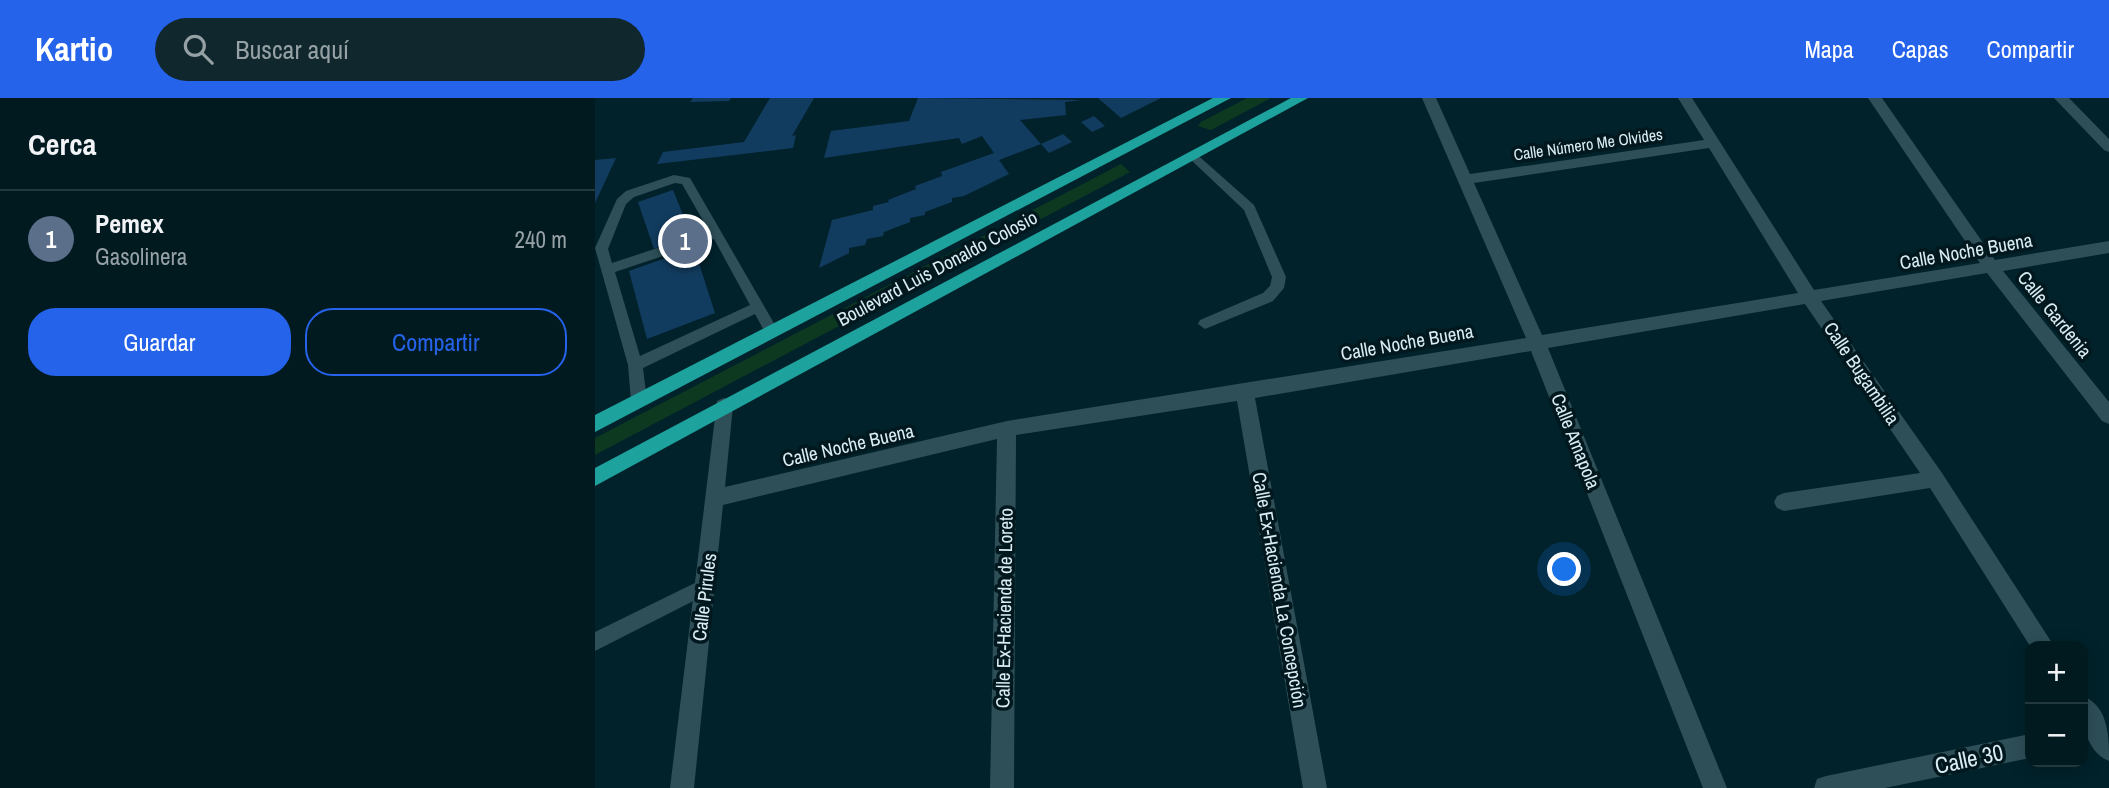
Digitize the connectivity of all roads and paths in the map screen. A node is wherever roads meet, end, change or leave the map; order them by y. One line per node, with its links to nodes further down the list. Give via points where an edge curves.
1 (1224, 98): 18 (main road, Boulevard Luis Donaldo Colosio)
2 (1301, 98): 9 (main road, Boulevard Luis Donaldo Colosio)
3 (1429, 98): 10 (street, Calle Amapola)
4 (1685, 98): 7 (street, Calle Bugambilia)
5 (1875, 98): 13 (street, Calle Gardenia)
6 (2061, 98): 8 (street)
7 (1714, 143): 10 (street, Calle Número Me Olvides); 15 (street, Calle Bugambilia)
8 (2109, 147)
9 (1193, 155): 17 (lane, via 1250,208 1279,277 1277,288 1268,297); 23 (main road, Boulevard Luis Donaldo Colosio)
10 (1466, 179): 19 (street, Calle Amapola)
11 (717, 233): 14 (lane); 14 (lane, via 686,181 674,179 630,194 621,202 601,249); 16 (lane)
12 (2109, 247): 13 (street, Calle Noche Buena)
13 (1992, 268): 15 (street, Calle Noche Buena); 24 (street, Calle Gardenia)
14 (607, 270): 20 (lane)
15 (1811, 298): 19 (street, Calle Noche Buena); 28 (street, Calle Bugambilia)
16 (758, 307): 18 (lane); 20 (lane)
17 (1205, 324)
18 (772, 332): 22 (main road, Boulevard Luis Donaldo Colosio)
19 (1537, 341): 21 (street, Calle Noche Buena); 41 (street, Calle Amapola)
20 (635, 365): 22 (lane)
21 (1245, 392): 26 (street, Calle Noche Buena); 40 (street, Calle Ex-Hacienda La Concepción)
22 (639, 401): 25 (main road, Boulevard Luis Donaldo Colosio)
23 (724, 406): 27 (main road, Boulevard Luis Donaldo Colosio); 29 (street, Calle Pirules)
24 (2109, 416)
25 (595, 424)
26 (1007, 429): 29 (street, Calle Noche Buena); 39 (street, Calle Ex-Hacienda de Loreto)
27 (595, 478)
28 (1935, 479): 30 (street); 32 (street, Calle Bugambilia)
29 (715, 498): 31 (street, Calle Pirules)
30 (1784, 502)
31 (705, 586): 33 (lane); 38 (street, Calle Pirules)
32 (2040, 641)
33 (595, 642)
34 (2088, 717): 35 (street)
35 (2100, 737)
36 (2025, 747): 37 (street, Calle 30)
37 (1903, 781): 42 (street, Calle 30)
38 (682, 788)
39 (1002, 788)
40 (1315, 788)
41 (1715, 788)
42 (1826, 788)

